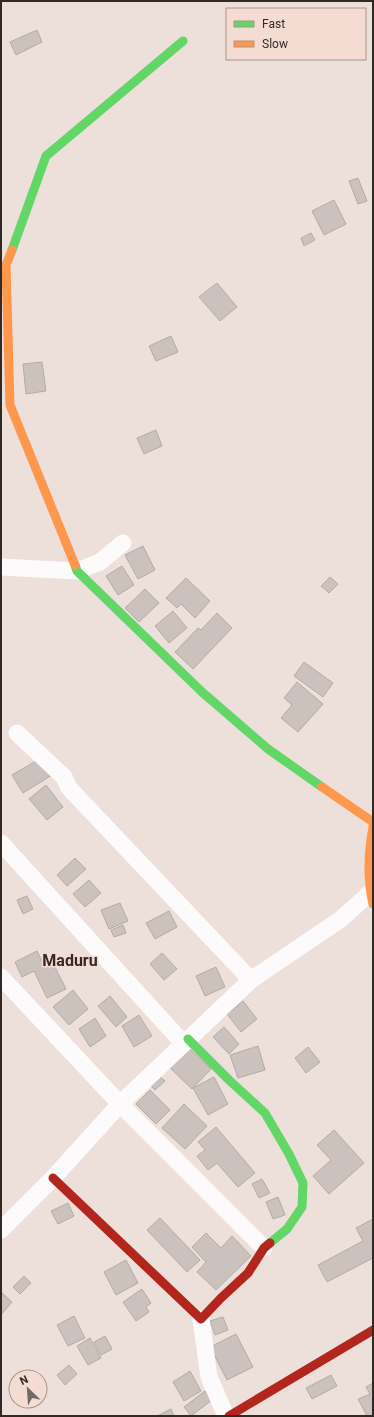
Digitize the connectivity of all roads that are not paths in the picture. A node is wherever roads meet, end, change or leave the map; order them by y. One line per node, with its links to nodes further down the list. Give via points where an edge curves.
1 (183, 41): 4 (street, via 46,156 6,265 10,405)
2 (123, 543): 4 (street, via 100,562)
3 (1, 567): 4 (street)
4 (76, 571): 6 (street, via 202,692 262,744)
5 (17, 732): 11 (street, via 64,777 69,788)
6 (373, 822)
7 (373, 827): 9 (street, via 369,845)
8 (1, 843): 12 (street)
9 (372, 896): 11 (street)
10 (1, 977): 13 (street)
11 (251, 980): 12 (street)
12 (186, 1041): 13 (street); 16 (street, via 265,1113 304,1183 302,1207 287,1229)
13 (120, 1104): 14 (street); 16 (street)
14 (53, 1178): 15 (street); 17 (street)
15 (1, 1230)
16 (264, 1248): 17 (street, via 248,1273)
17 (201, 1319): 19 (street, via 209,1377)
18 (373, 1330): 19 (street)
19 (227, 1416)

